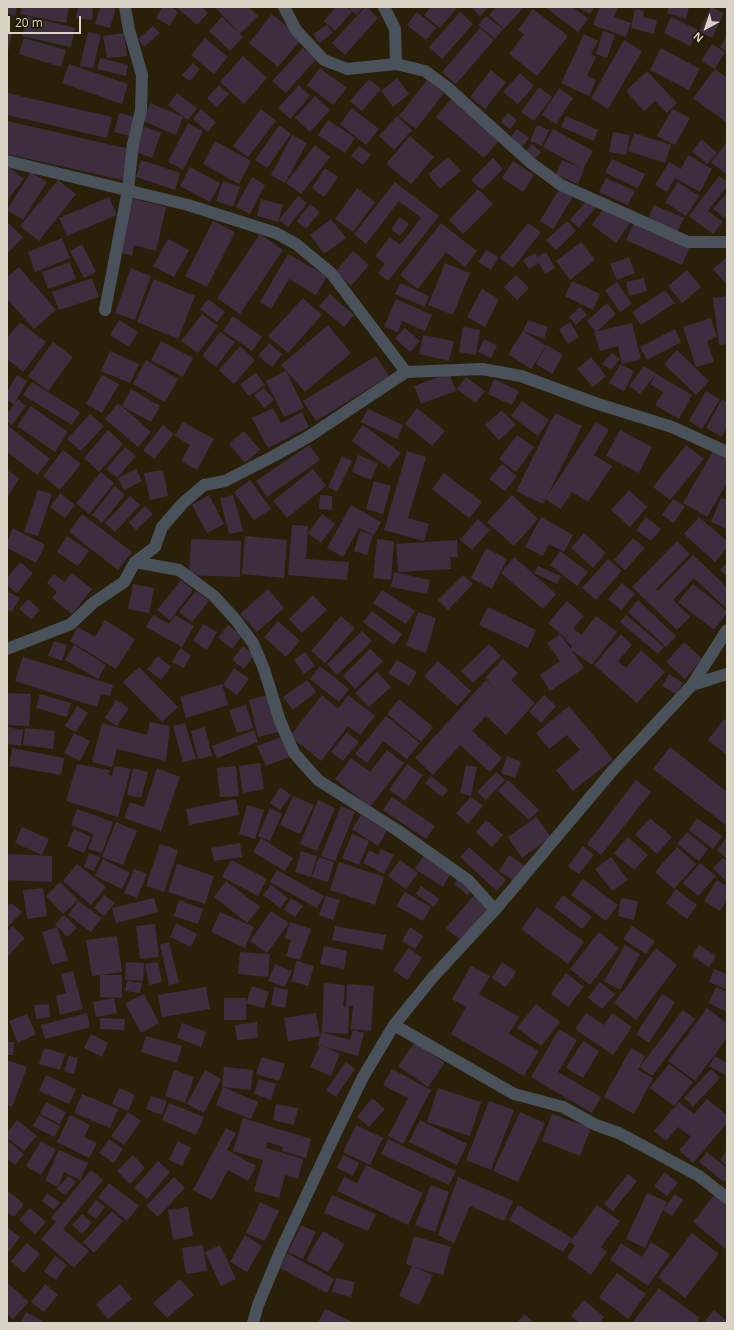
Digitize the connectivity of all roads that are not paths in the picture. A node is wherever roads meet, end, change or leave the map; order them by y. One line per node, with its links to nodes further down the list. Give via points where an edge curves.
1 (125, 7): 6 (street, via 142,75 141,110 132,144)
2 (284, 7): 4 (street, via 296,30 324,60 347,69)
3 (384, 7): 4 (street, via 395,29)
4 (396, 64): 7 (street, via 425,72 448,88 531,163 561,185 688,242)
5 (7, 161): 6 (street)
6 (128, 190): 8 (street); 9 (street, via 188,205 276,233 296,244 332,273)
7 (727, 242)
8 (105, 310)
9 (406, 372): 10 (street, via 482,369 522,376 595,403 672,427); 11 (street, via 308,437 225,481 204,485 183,503 162,527 155,547)
10 (727, 452)
11 (135, 562): 13 (street, via 124,582 92,602 71,624); 16 (street, via 179,570 214,596 253,643 294,753 318,780 397,830 469,881)
12 (727, 630): 15 (street)
13 (7, 649)
14 (727, 674): 15 (street)
15 (692, 685): 16 (street, via 613,770)
16 (495, 910): 17 (street, via 433,977)
17 (394, 1025): 18 (street, via 514,1094 563,1107 596,1125 620,1133 699,1176); 19 (street, via 363,1076 331,1142 280,1252)
18 (727, 1198)
19 (253, 1323)

